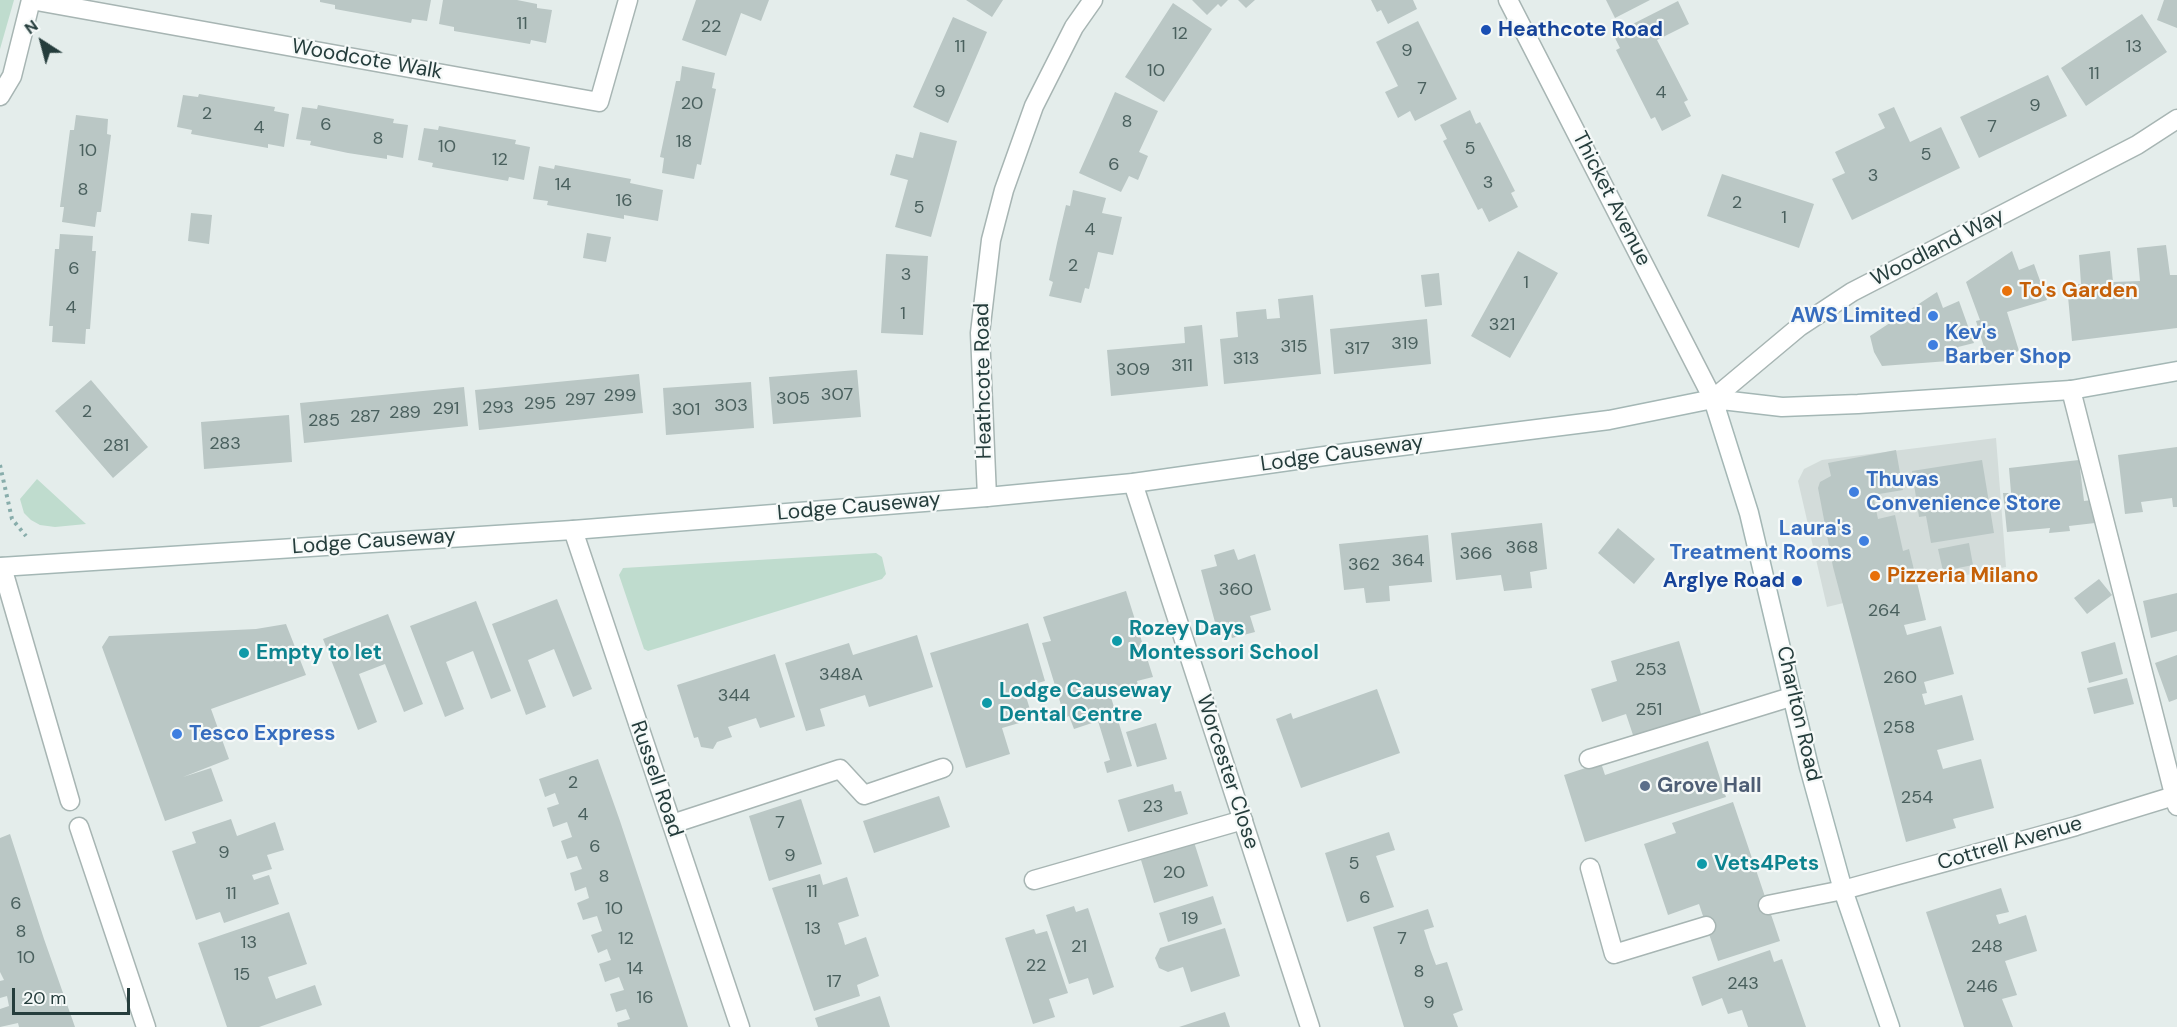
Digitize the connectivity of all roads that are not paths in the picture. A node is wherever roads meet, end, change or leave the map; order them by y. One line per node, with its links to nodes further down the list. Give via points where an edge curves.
1 (31, 0): 2 (street, Woodcote Walk, via 599,102); 5 (street, via 12,76)
2 (628, 0)
3 (1093, 0): 11 (street, Heathcote Road, via 1074,27 1034,106 991,240 980,333)
4 (1508, 0): 9 (street, Thicket Avenue)
5 (0, 96)
6 (2177, 119): 9 (street, Woodland Way, via 2137,146 1852,292 1799,327)
7 (2177, 371): 8 (street)
8 (2071, 390): 9 (street, via 1782,407); 17 (street)
9 (1713, 399): 10 (street, Lodge Causeway, via 1609,420); 14 (street, Charlton Road, via 1739,476)
10 (1133, 483): 11 (street, Lodge Causeway); 19 (street, Worcester Close)
11 (987, 497): 12 (street, Lodge Causeway)
12 (573, 530): 13 (street, Lodge Causeway); 20 (street, Russell Road)
13 (1, 567): 18 (street)
14 (1794, 696): 15 (street); 24 (street, Charlton Road)
15 (1589, 759)
16 (943, 768): 20 (street, via 864,795 840,769)
17 (2176, 799): 24 (street, Cottrell Avenue)
18 (70, 801)
19 (1243, 820): 23 (street); 29 (street, Worcester Close)
20 (672, 824): 28 (street, Russell Road)
21 (79, 827): 27 (street)
22 (1590, 868): 26 (street, via 1614,954)
23 (1034, 880)
24 (1843, 890): 25 (street, Cottrell Avenue); 30 (street, Charlton Road)
25 (1768, 905)
26 (1706, 926)
27 (146, 1027)
28 (740, 1027)
29 (1310, 1027)
30 (1890, 1027)

